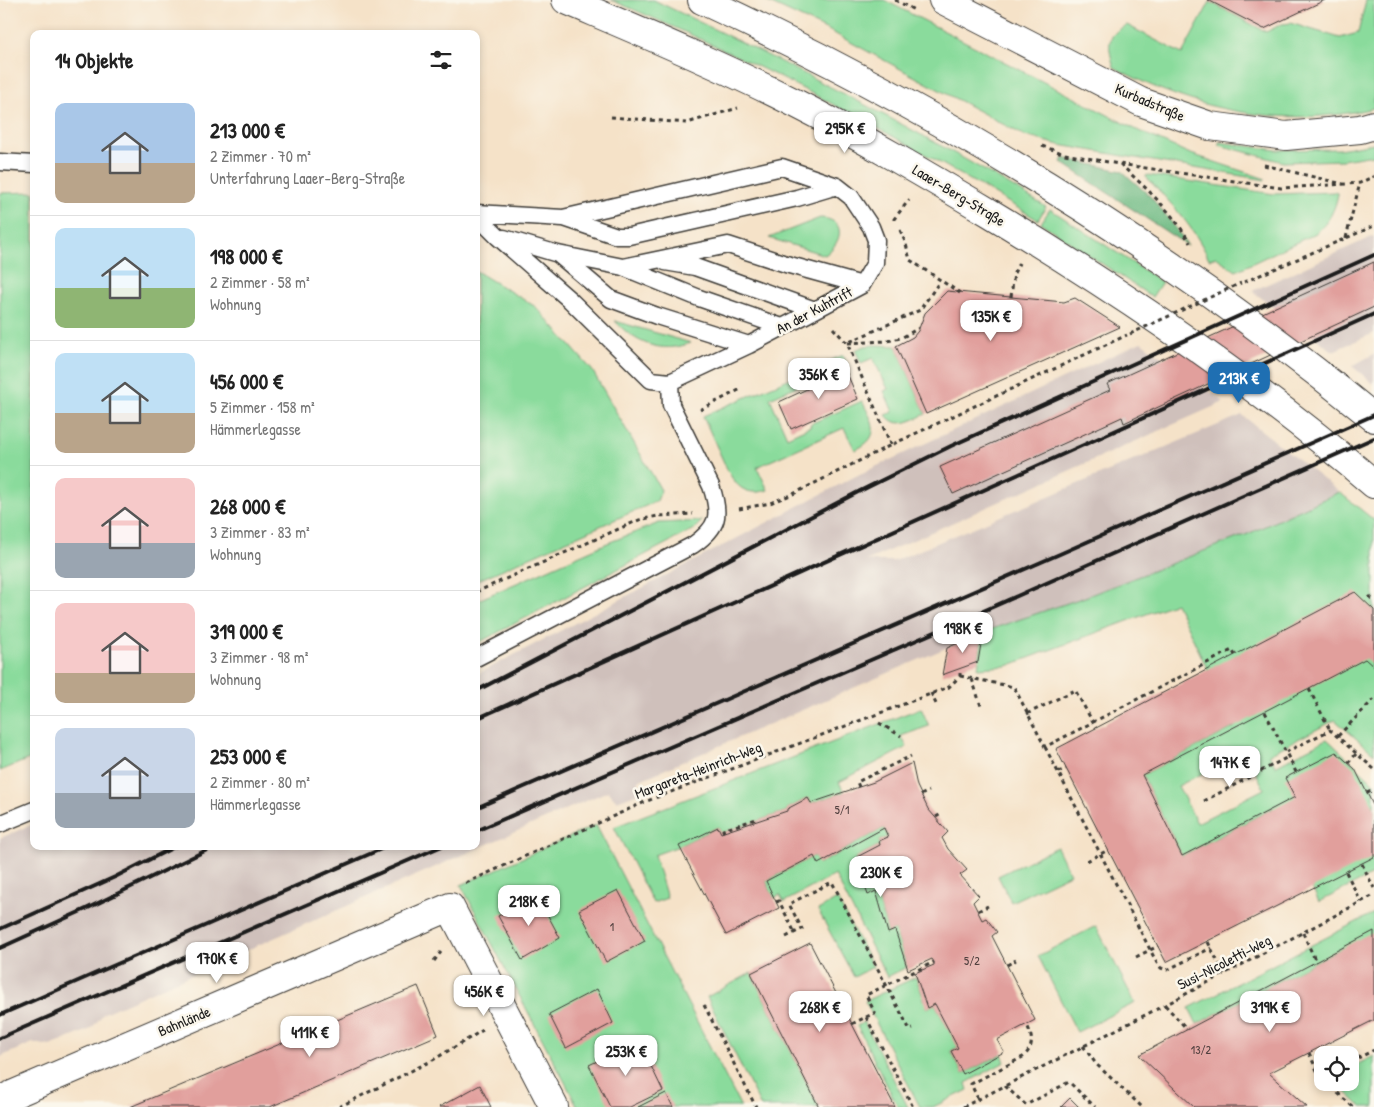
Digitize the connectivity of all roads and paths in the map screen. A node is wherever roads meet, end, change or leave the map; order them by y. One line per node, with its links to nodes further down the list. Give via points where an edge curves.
1 (566, 0): 40 (main road, Laaer-Berg-Straße, via 720,67 896,157 1072,263 1201,349)
2 (702, 0): 37 (main road, via 931,117 1063,196 1252,322)
3 (943, 0): 6 (main road, Kurbadstraße, via 1141,102 1210,126 1286,136)
4 (747, 105): 5 (path, via 687,123)
5 (611, 117)
6 (1374, 125)
7 (1037, 145): 10 (path, via 1065,154)
8 (0, 162): 9 (lane)
9 (30, 164)
10 (1120, 164): 12 (path, via 1281,188); 21 (path, via 1152,193)
11 (1374, 176): 12 (path)
12 (1360, 183): 20 (path)
13 (837, 186): 17 (lane, via 630,236 617,236); 17 (lane, An der Kuhtrift, via 782,167); 27 (lane, An der Kuhtrift, via 851,196 876,240 875,263)
14 (913, 196): 26 (path, via 894,219 910,260)
15 (480, 214): 17 (lane, An der Kuhtrift)
16 (480, 218): 19 (lane, An der Kuhtrift)
17 (564, 218)
18 (1374, 226): 20 (path)
19 (498, 236): 22 (lane); 35 (lane, An der Kuhtrift, via 570,300 651,380)
20 (1346, 238): 39 (path, bridge, via 1241,283)
21 (1192, 246)
22 (558, 254): 25 (lane); 34 (lane, via 611,299)
23 (1022, 258): 29 (path, via 1014,273)
24 (653, 260): 25 (lane); 27 (lane, via 728,244); 30 (lane, via 695,267)
25 (623, 268): 31 (lane)
26 (940, 281): 28 (path); 33 (path, via 920,310)
27 (862, 285): 30 (lane, An der Kuhtrift)
28 (960, 293)
29 (1011, 297)
30 (815, 310): 31 (lane, An der Kuhtrift); 33 (path)
31 (782, 327): 34 (lane, An der Kuhtrift)
32 (919, 328): 33 (path, via 887,341)
33 (847, 343): 39 (path)
34 (749, 344): 35 (lane, An der Kuhtrift)
35 (670, 382): 38 (lane, via 671,405)
36 (741, 389): 38 (path)
37 (1374, 418)
38 (679, 420): 41 (lane, via 711,486)
39 (891, 445): 41 (path, via 786,497 744,509)
40 (1372, 483)
41 (717, 511): 42 (path, via 639,520); 46 (lane, via 708,535 693,545)
42 (480, 590)
43 (1369, 596): 44 (path)
44 (1374, 601)
45 (1235, 655): 57 (path, via 1232,650)
46 (480, 656)
47 (960, 669): 48 (path)
48 (960, 676): 49 (path); 51 (path, Margareta-Heinrich-Weg, via 949,687)
49 (971, 678): 54 (path); 56 (path, via 1014,687)
50 (1309, 689): 60 (path)
51 (931, 693): 53 (path); 95 (path, Margareta-Heinrich-Weg, via 647,801 461,885)
52 (1374, 699): 62 (path)
53 (936, 704)
54 (981, 706)
55 (1265, 712): 64 (path)
56 (1027, 714): 57 (path, via 1075,690); 63 (path)
57 (1093, 722): 59 (path); 63 (path)
58 (879, 723): 61 (path)
59 (1096, 728)
60 (1330, 730): 62 (path); 64 (path)
61 (901, 736)
62 (1338, 736): 65 (path)
63 (1045, 747): 71 (path)
64 (1286, 752): 67 (path)
65 (1357, 753): 68 (path); 70 (path)
66 (912, 756): 73 (path, via 857,782)
67 (1288, 757): 72 (path); 78 (path)
68 (1348, 763)
69 (1066, 768): 71 (path)
70 (1374, 769)
71 (1058, 772): 86 (path)
72 (1296, 772)
73 (859, 787)
74 (1374, 790): 76 (path)
75 (929, 791): 77 (path)
76 (1367, 793)
77 (921, 795)
78 (1204, 801)
79 (30, 812): 83 (lane)
80 (941, 814): 81 (path)
81 (936, 817)
82 (757, 821): 84 (path)
83 (0, 824)
84 (724, 832)
85 (1108, 850): 86 (path)
86 (1101, 854): 87 (path); 103 (path)
87 (1086, 861)
88 (1362, 864): 90 (path)
89 (1346, 872): 93 (path)
90 (1374, 888)
91 (1374, 895): 93 (path, Susi-Nicoletti-Weg)
92 (776, 902): 97 (path, via 779,901)
93 (1361, 902): 98 (path, Susi-Nicoletti-Weg)
94 (988, 906): 96 (path)
95 (450, 907): 113 (main road); 126 (main road, Bahnlände)
96 (978, 911)
97 (795, 933): 99 (path); 110 (path, via 802,930 789,904 832,882)
98 (1303, 934): 107 (path); 109 (path, Susi-Nicoletti-Weg)
99 (786, 938)
100 (1208, 942): 102 (path)
101 (1158, 946): 103 (path)
102 (1211, 948): 103 (path, via 1167,970 1162,968); 109 (path)
103 (1151, 950): 104 (path)
104 (1136, 957)
105 (1016, 960): 108 (path)
106 (934, 962): 110 (path)
107 (1316, 962)
108 (1007, 965)
109 (1224, 974): 112 (path, Susi-Nicoletti-Weg)
110 (886, 984): 114 (path, via 866,994 875,1013); 117 (path, via 910,1030)
111 (704, 1005): 131 (path)
112 (1165, 1005): 118 (path); 119 (path, Susi-Nicoletti-Weg)
113 (507, 1016): 129 (path, via 433,1060); 130 (main road)
114 (866, 1018): 115 (path); 132 (path)
115 (852, 1024)
116 (1027, 1025): 127 (path, via 1032,1036 1030,1051 971,1084)
117 (913, 1029)
118 (1187, 1030)
119 (1083, 1046): 124 (path, Susi-Nicoletti-Weg); 128 (path, via 1096,1064)
120 (1374, 1050): 122 (path)
121 (1309, 1053): 123 (path)
122 (1359, 1058)
123 (1314, 1063)
124 (1005, 1086): 127 (path, Susi-Nicoletti-Weg); 134 (path, via 1026,1106 1069,1082)
125 (1336, 1091): 137 (path)
126 (0, 1100)
127 (978, 1100): 133 (path, Susi-Nicoletti-Weg)
128 (1137, 1103): 135 (path); 136 (path)
129 (339, 1107)
130 (554, 1107)
131 (756, 1107)
132 (913, 1107)
133 (964, 1107)
134 (1095, 1107)
135 (1133, 1107)
136 (1142, 1107)
137 (1353, 1107)

